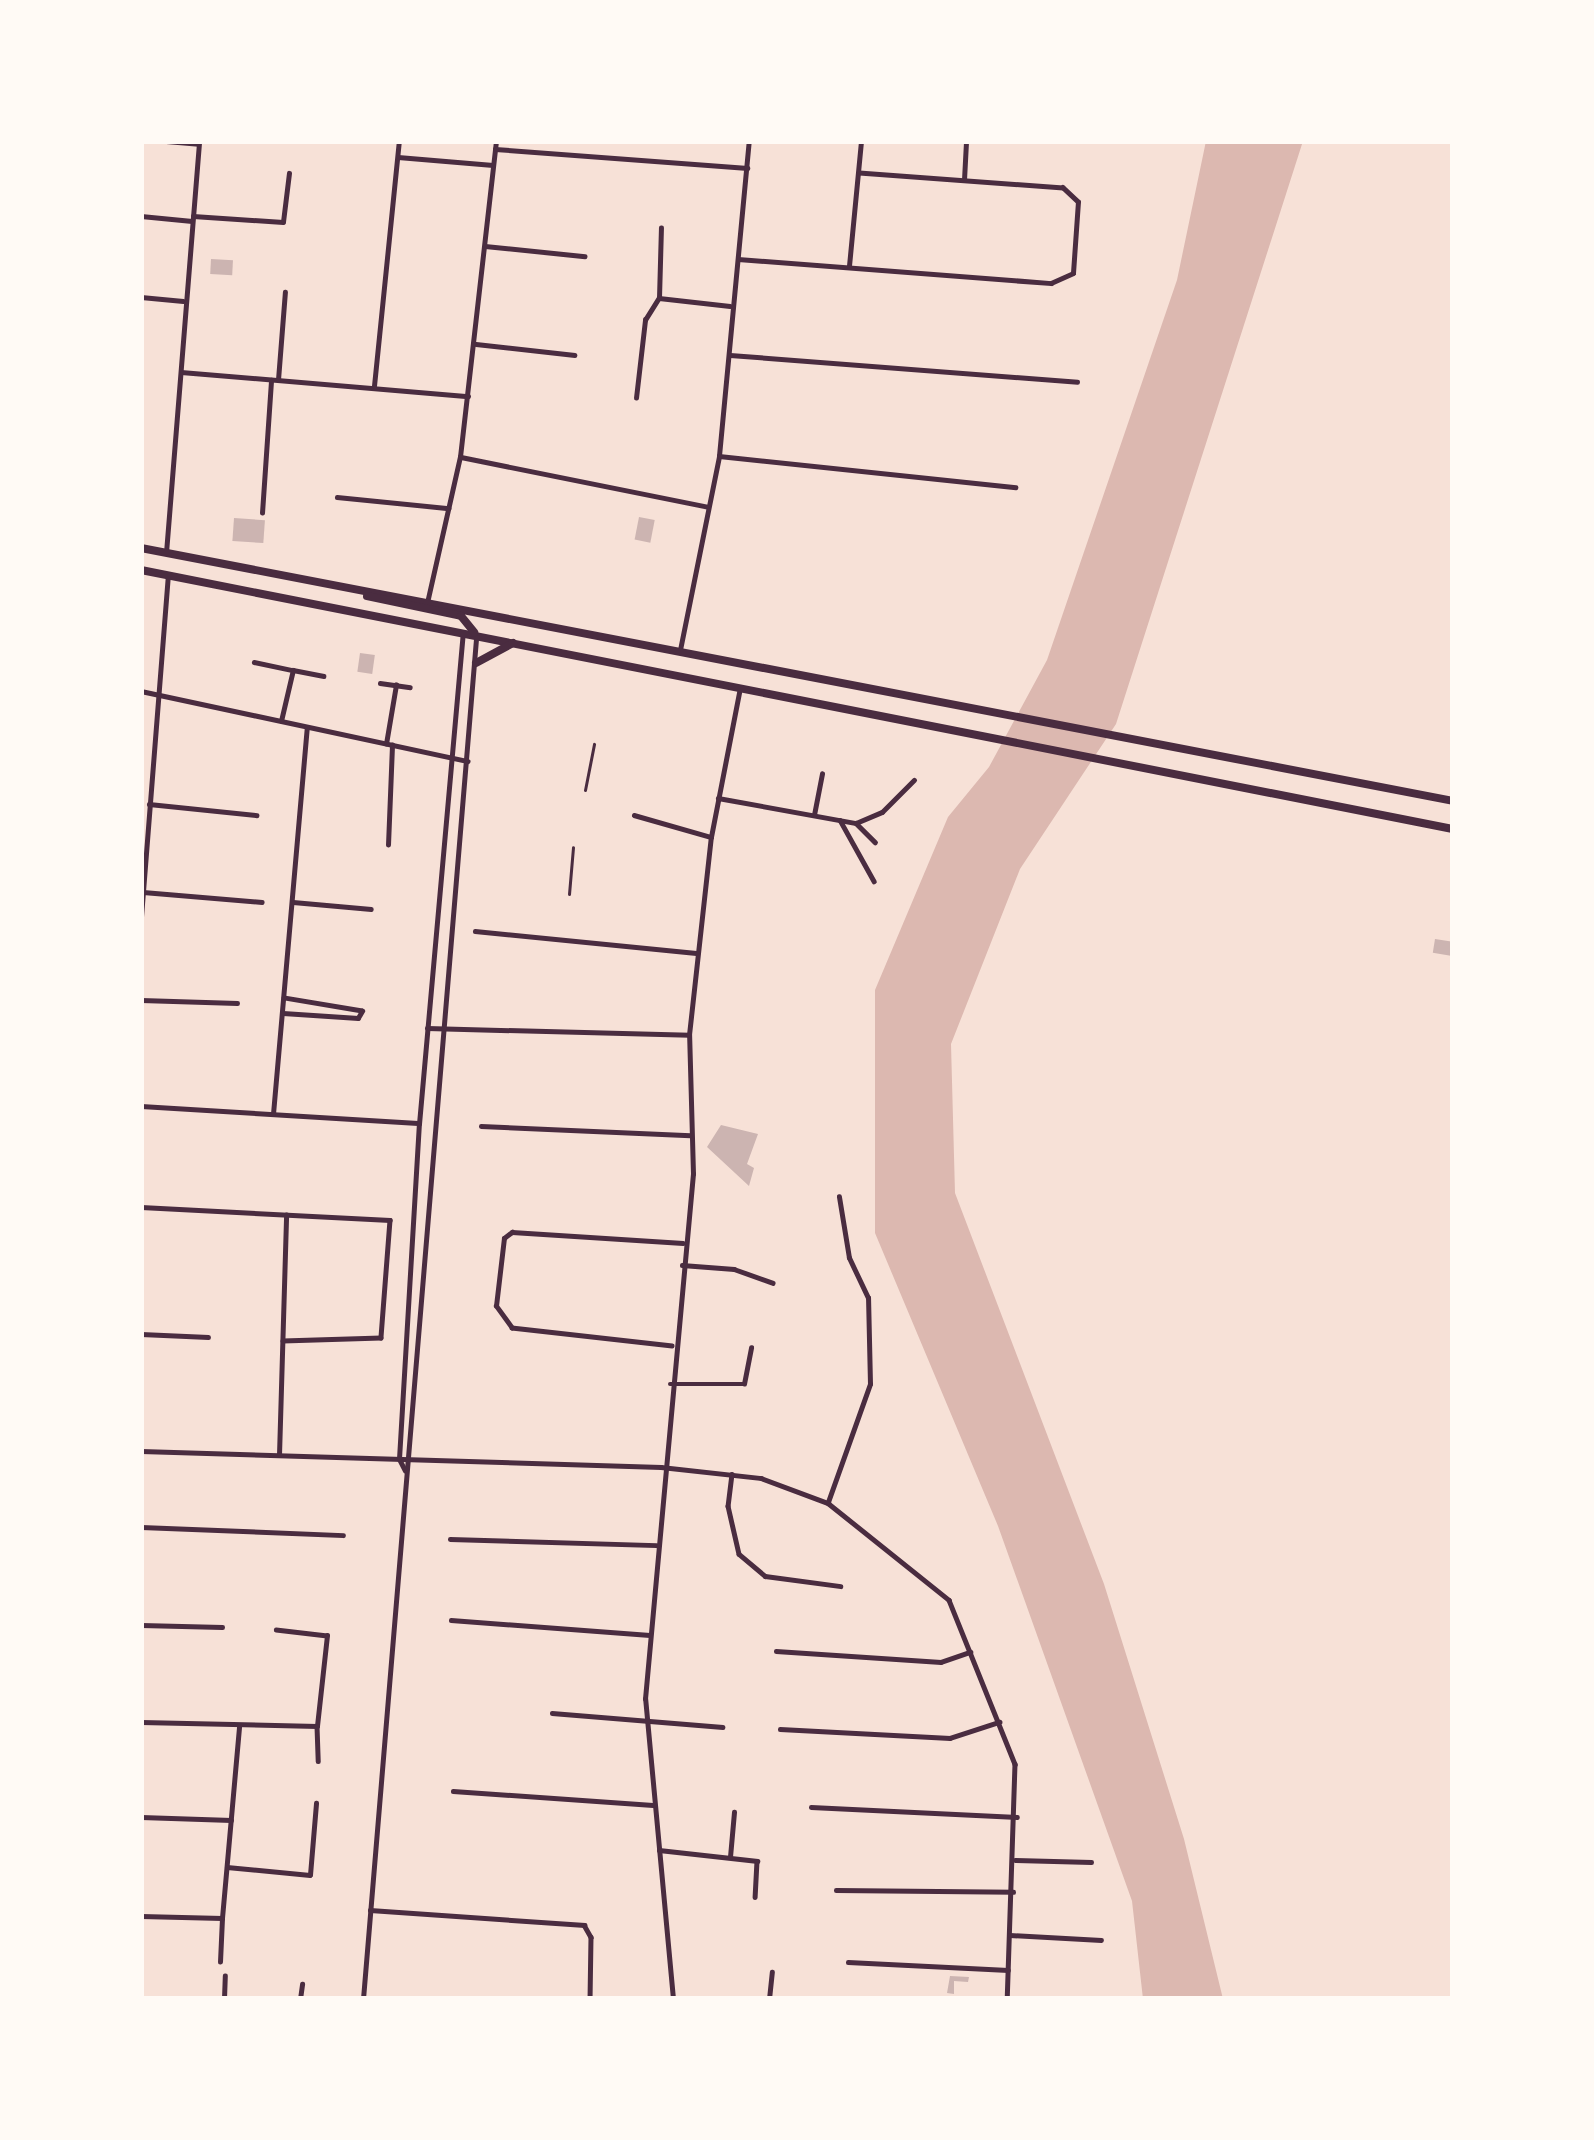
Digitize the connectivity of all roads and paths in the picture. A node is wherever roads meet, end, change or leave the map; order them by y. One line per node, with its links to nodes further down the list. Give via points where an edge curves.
1 (166, 141): 6 (street)
2 (399, 141): 8 (street)
3 (749, 141): 10 (street)
4 (861, 141): 12 (street)
5 (966, 141): 13 (street)
6 (199, 143): 15 (street)
7 (496, 145): 9 (street); 10 (street)
8 (398, 157): 9 (street); 32 (street)
9 (493, 165): 17 (street)
10 (747, 168): 19 (street)
11 (290, 173): 15 (street, via 283,222)
12 (860, 173): 13 (street); 20 (street)
13 (964, 180): 20 (street, via 1063,188 1076,197 1076,265 1068,278)
14 (141, 216): 15 (street)
15 (193, 219): 24 (street)
16 (661, 228): 23 (street)
17 (485, 247): 18 (street); 26 (street)
18 (584, 256)
19 (738, 259): 20 (street); 25 (street)
20 (849, 266)
21 (285, 292): 30 (street)
22 (141, 297): 24 (street)
23 (658, 298): 25 (street); 34 (street, via 645,320)
24 (185, 302): 29 (street)
25 (733, 306): 28 (street)
26 (476, 344): 27 (street); 33 (street)
27 (574, 355)
28 (730, 355): 31 (street); 35 (street)
29 (179, 372): 30 (street); 43 (street)
30 (274, 380): 32 (street); 41 (street)
31 (1077, 382)
32 (374, 388): 33 (street)
33 (468, 396): 36 (street)
34 (636, 398)
35 (718, 456): 37 (street); 39 (street)
36 (460, 457): 39 (street); 40 (street)
37 (1015, 487)
38 (337, 497): 40 (street)
39 (708, 507): 51 (street)
40 (448, 508): 47 (street)
41 (262, 513)
42 (141, 548): 43 (main road)
43 (166, 553): 46 (main road)
44 (141, 570): 45 (main road)
45 (168, 575): 48 (main road); 61 (street)
46 (349, 589): 47 (main road); 49 (main road, via 461,616)
47 (427, 603): 51 (main road)
48 (463, 631): 49 (main road); 62 (street)
49 (474, 633): 50 (main road); 53 (street)
50 (515, 642): 53 (main road); 59 (main road)
51 (680, 650): 74 (main road)
52 (254, 662): 54 (street)
53 (476, 663): 63 (street)
54 (293, 670): 55 (street); 64 (street)
55 (323, 676)
56 (380, 682): 57 (street)
57 (396, 685): 58 (street); 67 (street)
58 (410, 687)
59 (740, 688): 73 (street); 82 (main road)
60 (141, 691): 61 (street)
61 (157, 694): 64 (street); 75 (street)
62 (457, 717): 63 (street); 68 (street)
63 (471, 718): 69 (street)
64 (281, 721): 65 (street)
65 (308, 727): 67 (street); 93 (street)
66 (594, 744): 72 (street)
67 (389, 745): 68 (street); 85 (street)
68 (452, 758): 69 (street); 87 (street)
69 (468, 760): 88 (street)
70 (822, 774): 78 (street)
71 (914, 780): 81 (street, via 882,812)
72 (585, 790)
73 (718, 798): 78 (street); 83 (street)
74 (1453, 801)
75 (149, 804): 76 (street); 80 (street)
76 (256, 814)
77 (634, 815): 83 (street)
78 (814, 815): 79 (street)
79 (840, 820): 81 (street); 89 (street)
80 (145, 823): 90 (street)
81 (856, 823): 84 (street)
82 (1453, 829)
83 (711, 837): 97 (street)
84 (875, 842)
85 (388, 845)
86 (573, 847): 91 (street)
87 (445, 879): 88 (street); 102 (street)
88 (458, 880): 103 (street)
89 (874, 881)
90 (143, 892): 92 (street); 95 (street)
91 (569, 894)
92 (262, 902)
93 (292, 902): 94 (street); 98 (street)
94 (370, 909)
95 (141, 917)
96 (475, 931): 97 (street)
97 (698, 954): 104 (street)
98 (284, 998): 101 (street); 101 (street, via 357,1006 362,1015)
99 (141, 1000): 100 (street)
100 (237, 1003)
101 (283, 1013): 106 (street)
102 (427, 1028): 103 (street); 107 (street)
103 (445, 1030): 104 (street); 125 (street)
104 (689, 1035): 109 (street)
105 (141, 1106): 106 (street)
106 (273, 1114): 107 (street)
107 (419, 1124): 124 (street)
108 (481, 1126): 109 (street)
109 (690, 1135): 113 (street)
110 (838, 1197): 129 (street, via 849,1258 868,1298 870,1384)
111 (141, 1207): 112 (street)
112 (286, 1215): 118 (street); 118 (street, via 381,1216 394,1232 381,1338)
113 (683, 1243): 114 (street); 119 (street, via 512,1232 504,1238 496,1306 512,1328)
114 (682, 1265): 115 (street, via 734,1269); 119 (street)
115 (773, 1283)
116 (141, 1334): 117 (street)
117 (208, 1337)
118 (283, 1341): 123 (street)
119 (672, 1346): 121 (street)
120 (752, 1348): 121 (street, via 744,1384)
121 (670, 1384): 126 (street)
122 (141, 1450): 123 (street)
123 (279, 1455): 124 (street)
124 (399, 1459): 125 (street); 127 (street)
125 (411, 1459): 126 (street); 127 (street)
126 (661, 1467): 128 (street); 133 (street)
127 (405, 1471): 167 (street)
128 (733, 1474): 129 (street); 134 (street, via 728,1506 739,1554 765,1576)
129 (828, 1503): 141 (street, via 935,1585)
130 (141, 1527): 131 (street)
131 (343, 1535)
132 (450, 1539): 133 (street)
133 (656, 1545): 139 (street)
134 (840, 1586)
135 (451, 1619): 139 (street)
136 (141, 1625): 137 (street)
137 (222, 1627)
138 (276, 1630): 147 (street, via 327,1636)
139 (649, 1635): 143 (street)
140 (776, 1651): 141 (street, via 941,1662)
141 (970, 1652): 145 (street)
142 (552, 1713): 143 (street)
143 (646, 1720): 148 (street); 153 (street)
144 (141, 1722): 146 (street)
145 (999, 1722): 149 (street, via 950,1738); 156 (street, via 1015,1764)
146 (239, 1726): 147 (street); 158 (street)
147 (317, 1726): 150 (street)
148 (722, 1727)
149 (780, 1729)
150 (318, 1761)
151 (453, 1791): 153 (street)
152 (316, 1803): 163 (street, via 310,1875)
153 (653, 1805): 159 (street)
154 (811, 1807): 156 (street)
155 (734, 1812): 160 (street)
156 (1017, 1816): 161 (street)
157 (141, 1817): 158 (street)
158 (231, 1820): 163 (street)
159 (659, 1850): 160 (street); 182 (street)
160 (730, 1857): 166 (street, via 757,1861)
161 (1015, 1861): 162 (street); 165 (street)
162 (1091, 1862)
163 (227, 1867): 169 (street)
164 (836, 1890): 165 (street)
165 (1013, 1892): 170 (street)
166 (755, 1898)
167 (370, 1910): 180 (street); 181 (street, via 584,1924 592,1937)
168 (141, 1916): 169 (street)
169 (222, 1918): 172 (street)
170 (1010, 1934): 171 (street); 174 (street)
171 (1100, 1940)
172 (220, 1962)
173 (848, 1962): 174 (street)
174 (1008, 1970): 184 (street)
175 (772, 1972): 183 (street)
176 (225, 1976): 178 (street)
177 (302, 1984): 179 (street)
178 (224, 1999)
179 (300, 1999)
180 (363, 1999)
181 (590, 1999)
182 (673, 1999)
183 (769, 1999)
184 (1007, 1999)

